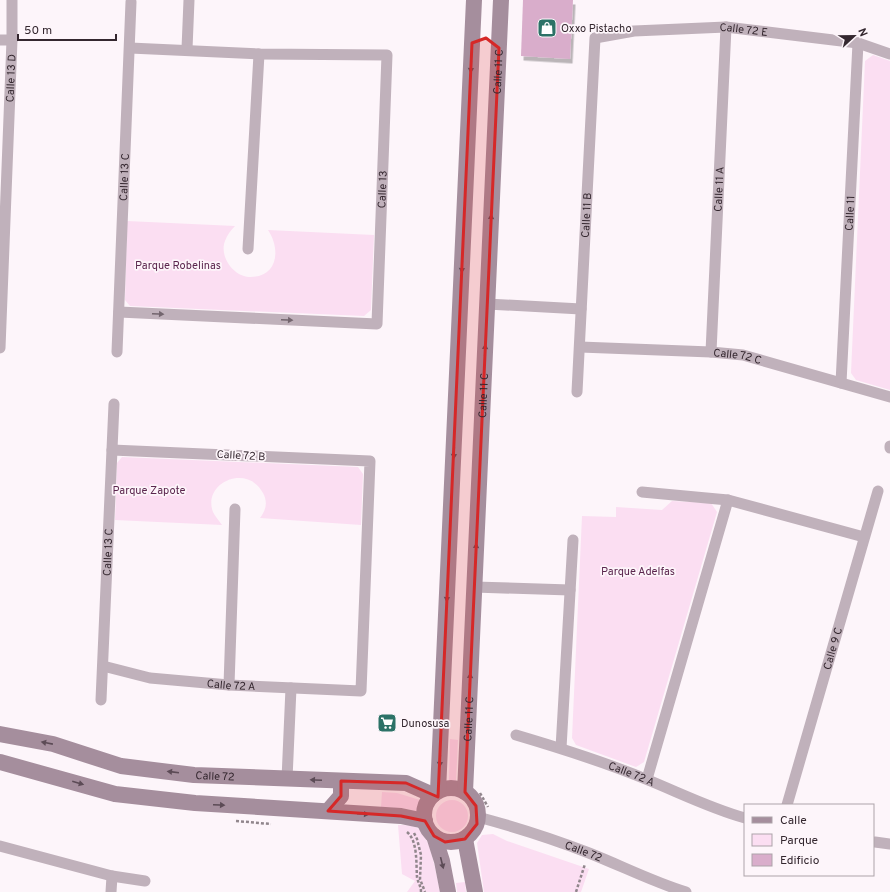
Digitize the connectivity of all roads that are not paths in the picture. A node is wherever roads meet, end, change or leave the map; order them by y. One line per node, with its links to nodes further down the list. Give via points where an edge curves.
1 (12, 0): 9 (street, Calle 13 D)
2 (189, 0): 14 (street)
3 (474, 0): 10 (main road)
4 (501, 0): 13 (main road, Calle 11 C)
5 (131, 2): 12 (street, Calle 13 C)
6 (726, 27): 7 (street, Calle 72 E, via 634,31); 11 (street, Calle 72 E); 25 (street, Calle 11 A)
7 (595, 38): 20 (street, Calle 11 B)
8 (0, 40): 9 (street)
9 (12, 40): 18 (street, Calle 13 D)
10 (472, 43): 13 (main road, via 486,38); 26 (main road, one-way to 26)
11 (858, 43): 16 (street, Calle 72 E); 28 (street, Calle 11)
12 (130, 48): 14 (street); 21 (street, Calle 13 C)
13 (499, 48): 19 (main road, Calle 11 C, one-way to 13)
14 (187, 49): 15 (street)
15 (259, 54): 17 (street); 21 (street, Calle 13, one-way to 15, via 377,324 387,55)
16 (890, 54)
17 (248, 249)
18 (2, 299): 23 (street, Calle 13 D)
19 (487, 304): 20 (street); 27 (main road, Calle 11 C, one-way to 19)
20 (582, 309): 22 (street, Calle 11 B)
21 (119, 312): 24 (street, Calle 13 C)
22 (580, 347): 25 (street, Calle 72 C); 29 (street, Calle 11 B)
23 (0, 348)
24 (117, 352)
25 (712, 352): 28 (street, Calle 72 C, via 743,356)
26 (457, 368): 27 (main road); 30 (main road)
27 (484, 369): 32 (main road, Calle 11 C)
28 (841, 383): 31 (street, Calle 72 C)
29 (577, 392)
30 (456, 397): 32 (main road); 34 (main road)
31 (890, 397)
32 (483, 398): 35 (main road, Calle 11 C)
33 (114, 404): 36 (street, Calle 13 C)
34 (455, 423): 35 (main road); 50 (main road, one-way to 50)
35 (482, 424): 43 (main road, Calle 11 C, one-way to 35)
36 (112, 450): 45 (street, Calle 13 C); 48 (street, Calle 72 B, via 370,461)
37 (878, 491): 41 (street, Calle 9 C)
38 (642, 492): 39 (street)
39 (728, 500): 41 (street); 57 (street)
40 (235, 509): 46 (street)
41 (864, 537): 61 (street, Calle 9 C)
42 (573, 540): 44 (street)
43 (474, 586): 44 (street); 51 (main road, Calle 11 C, one-way to 43)
44 (570, 590): 54 (street)
45 (103, 666): 46 (street, Calle 72 A, via 150,678); 49 (street, Calle 13 C)
46 (229, 685): 47 (street, Calle 72 A)
47 (291, 688): 48 (street, Calle 72 A); 56 (street)
48 (361, 691)
49 (101, 700)
50 (442, 720): 51 (main road); 60 (main road, one-way to 60)
51 (468, 721): 59 (main road, Calle 11 C)
52 (0, 734): 56 (main road, Calle 72, one-way to 52, via 194,775 121,766 53,744)
53 (516, 735): 54 (street, Calle 72 A)
54 (561, 748): 57 (street, Calle 72 A)
55 (0, 762): 62 (main road, one-way to 62, via 115,794 195,803)
56 (287, 778): 58 (main road, Calle 72, one-way to 56)
57 (647, 780): 64 (street, Calle 72 A)
58 (341, 781): 60 (main road, Calle 72, via 406,783); 62 (main road, via 341,796)
59 (465, 792): 60 (main road, via 452,788); 63 (main road, via 476,806)
60 (436, 793): 65 (main road, via 425,810)
61 (787, 804)
62 (328, 811): 65 (main road, one-way to 65, via 401,816)
63 (478, 817): 67 (main road, via 474,830); 76 (street, Calle 72, via 589,853)
64 (744, 818)
65 (425, 821): 66 (main road)
66 (434, 836): 67 (main road, via 445,842); 74 (main road, one-way to 74)
67 (465, 838): 75 (main road)
68 (874, 842): 69 (street)
69 (890, 844)
70 (0, 846): 71 (street)
71 (112, 876): 72 (street); 73 (street)
72 (145, 881)
73 (111, 892)
74 (448, 892)
75 (474, 892)
76 (686, 892)

